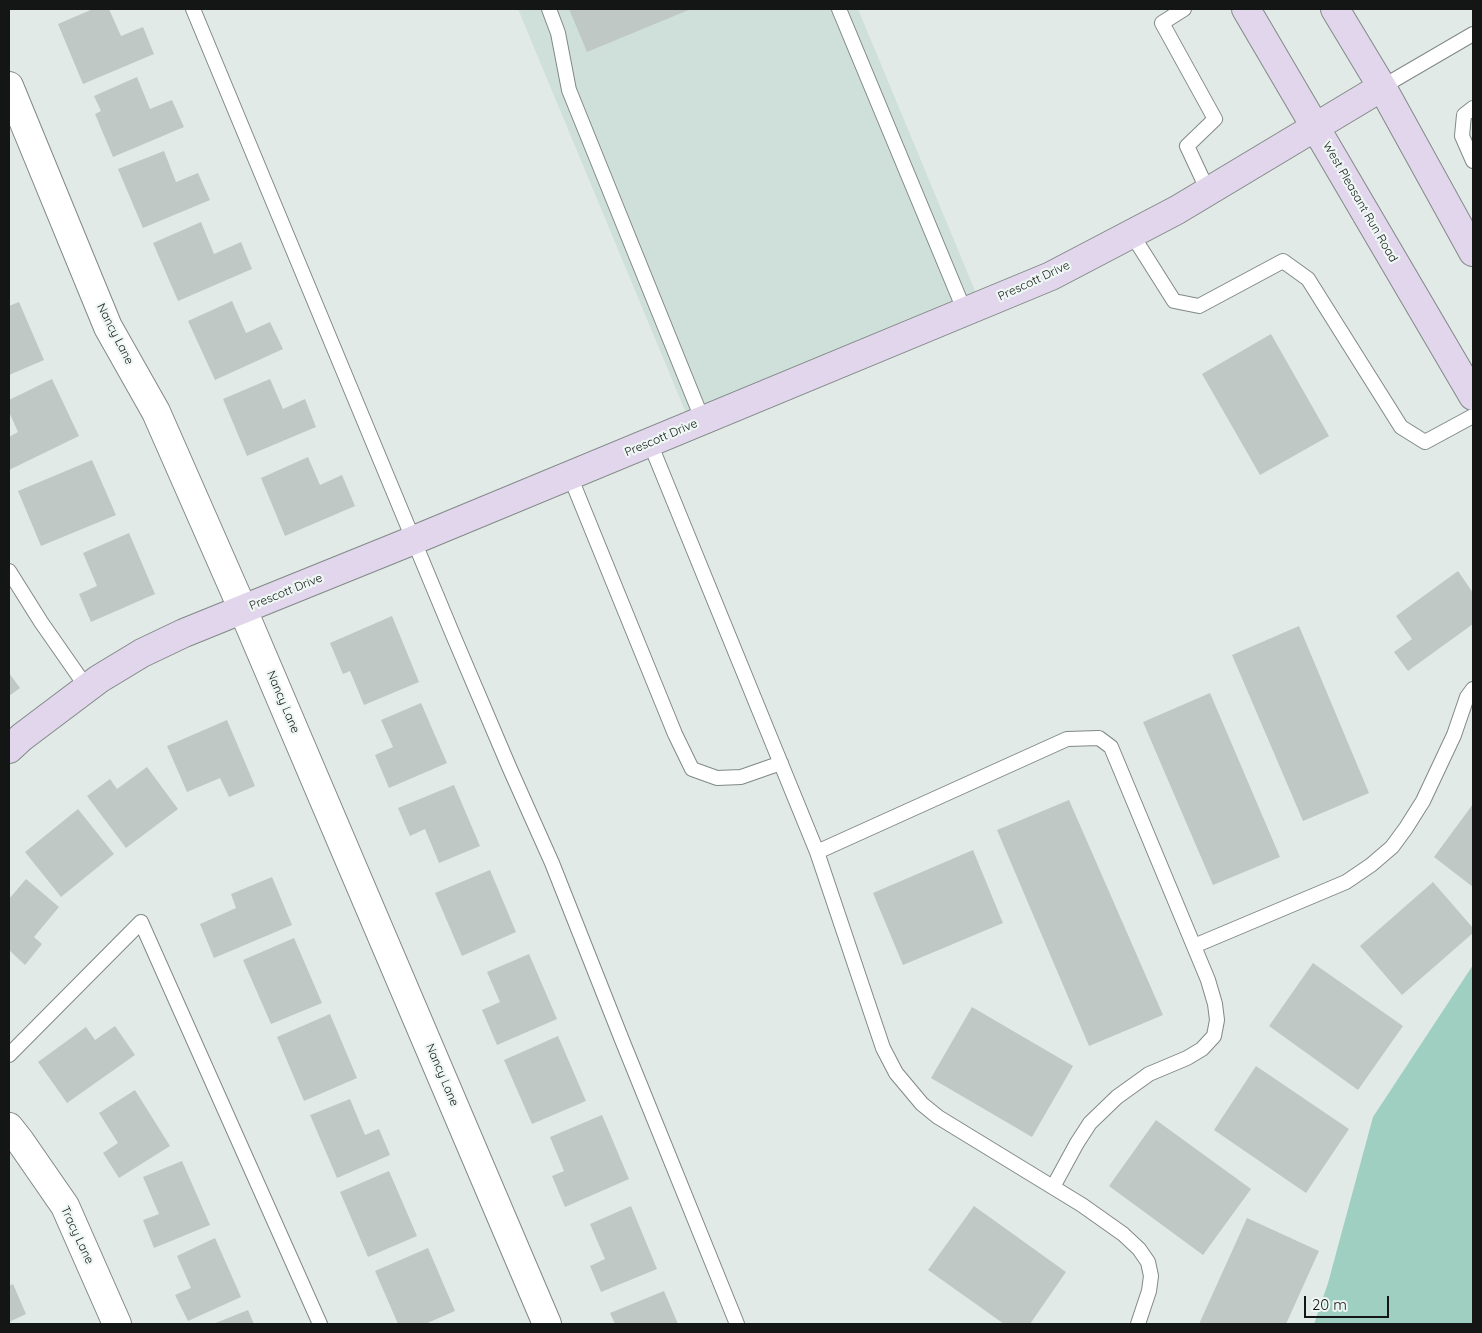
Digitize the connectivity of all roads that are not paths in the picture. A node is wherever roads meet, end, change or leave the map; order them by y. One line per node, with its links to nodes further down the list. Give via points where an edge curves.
1 (194, 9): 22 (lane)
2 (549, 9): 19 (lane, via 558,33 569,90)
3 (839, 9): 16 (lane)
4 (1184, 9): 13 (lane, via 1162,23 1215,119 1187,146)
5 (1246, 9): 11 (street, West Pleasant Run Road)
6 (1335, 9): 9 (street)
7 (1473, 34): 9 (lane)
8 (9, 86): 24 (street, Nancy Lane, via 108,327 156,412)
9 (1382, 87): 11 (street, Prescott Drive); 15 (street)
10 (1473, 108): 12 (lane, via 1464,115 1462,136)
11 (1316, 128): 13 (street, Prescott Drive); 17 (street, West Pleasant Run Road)
12 (1473, 161)
13 (1208, 191): 14 (street, Prescott Drive)
14 (1131, 233): 16 (street, Prescott Drive, via 1051,276); 18 (lane, via 1174,301 1199,306 1283,261 1308,279 1401,427 1425,442)
15 (1473, 252)
16 (965, 312): 19 (street, Prescott Drive)
17 (1473, 396)
18 (1473, 416)
19 (703, 420): 20 (street, Prescott Drive)
20 (650, 443): 21 (street, Prescott Drive); 28 (lane)
21 (570, 476): 22 (street, Prescott Drive); 28 (lane, via 692,769 717,778 740,776)
22 (414, 540): 24 (street, Prescott Drive); 37 (lane, via 552,863)
23 (9, 571): 25 (lane)
24 (243, 610): 25 (street, Prescott Drive, via 142,653); 36 (street, Nancy Lane)
25 (87, 688): 27 (street, Prescott Drive)
26 (1473, 689): 30 (lane, via 1423,801 1392,847 1346,882)
27 (9, 749)
28 (781, 762): 29 (lane)
29 (817, 852): 30 (lane, via 1067,739 1099,738 1111,747); 33 (lane, via 882,1048 896,1073 922,1104 938,1116)
30 (1194, 946): 33 (lane, via 1216,1004 1214,1036 1187,1058 1149,1074 1117,1097 1090,1123)
31 (9, 1055): 35 (lane, via 141,922)
32 (9, 1127): 34 (street, Tracy Lane, via 65,1206)
33 (1053, 1187): 38 (lane, via 1089,1209 1140,1249 1148,1262 1151,1276)
34 (117, 1324)
35 (320, 1324)
36 (547, 1324)
37 (737, 1324)
38 (1138, 1324)

